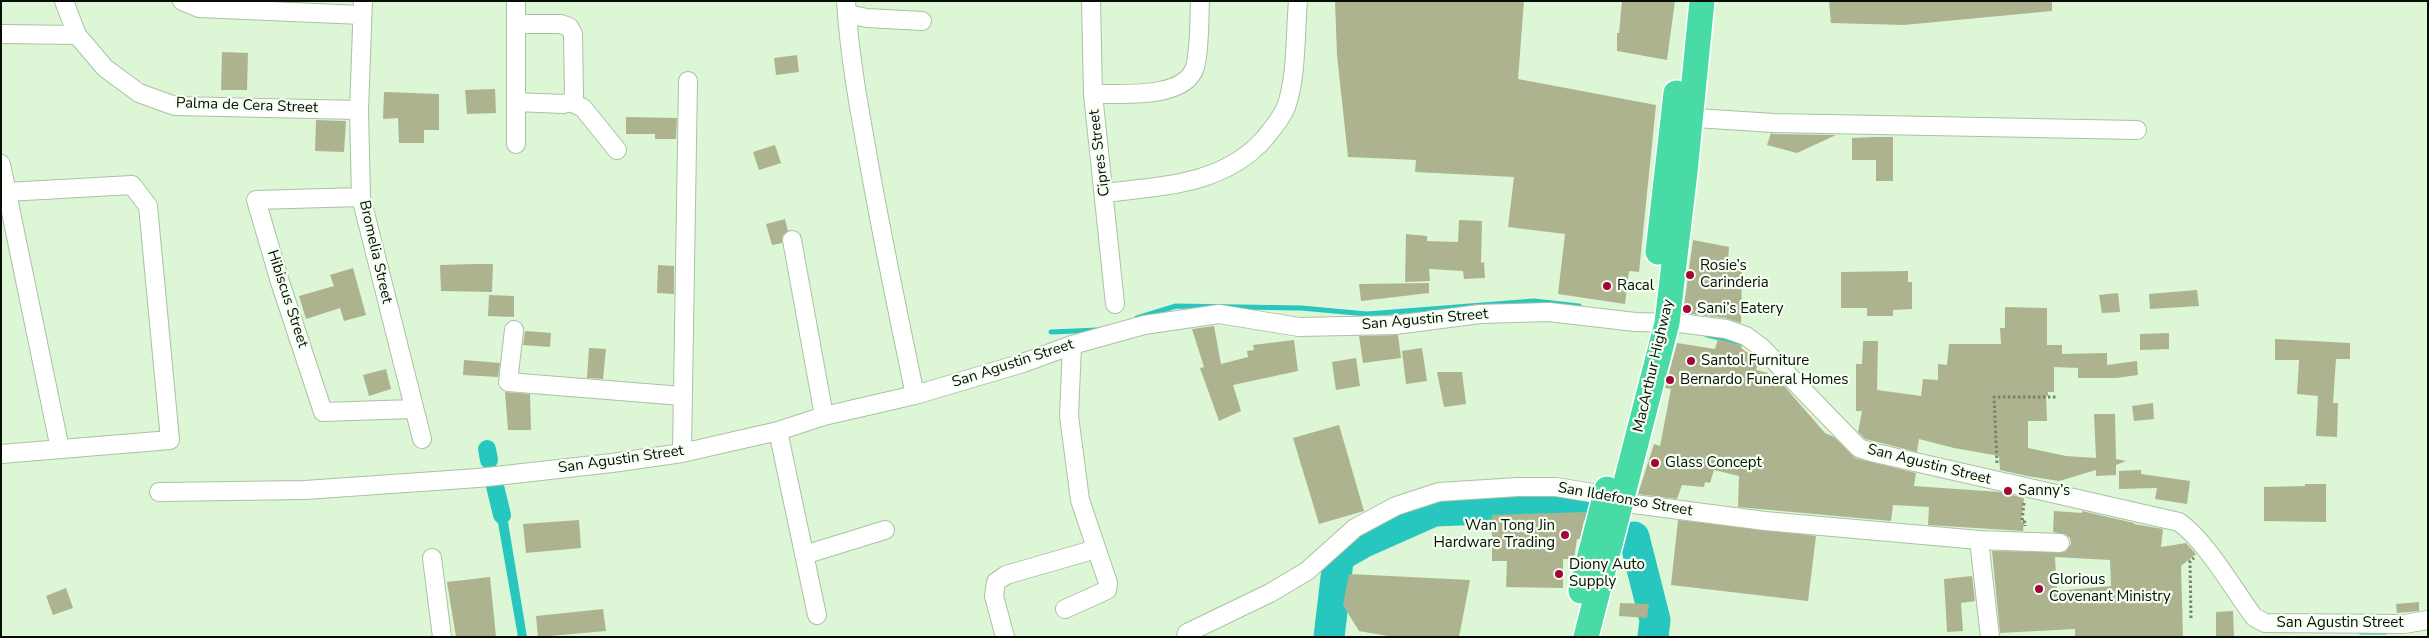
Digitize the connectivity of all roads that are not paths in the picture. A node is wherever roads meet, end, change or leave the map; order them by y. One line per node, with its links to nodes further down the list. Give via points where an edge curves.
1 (64, 1): 14 (street, Palma de Cera Street)
2 (182, 1): 9 (street, via 199,8)
3 (516, 1): 12 (street)
4 (1091, 1): 16 (street, Cipres Street)
5 (1200, 1): 16 (street, via 1194,68 1182,84 1155,93)
6 (1298, 1): 26 (street, via 1291,87 1286,107 1277,124 1252,152 1216,174 1190,182)
7 (1685, 1): 20 (highway, MacArthur Highway)
8 (1702, 1): 20 (highway, MacArthur Highway)
9 (363, 8): 19 (street, Bromelia Street)
10 (846, 8): 11 (street, via 867,18); 33 (street, via 879,222)
11 (922, 21)
12 (517, 24): 17 (street); 18 (street, via 562,24 569,28 573,34 574,96)
13 (1, 34): 14 (street)
14 (77, 35): 19 (street, Palma de Cera Street, via 105,68 139,93 176,106)
15 (688, 81): 34 (street)
16 (1093, 94): 26 (street, Cipres Street)
17 (516, 102): 18 (street); 22 (street)
18 (571, 102): 23 (street, via 583,108)
19 (359, 110): 27 (street, Bromelia Street)
20 (1682, 117): 21 (street, via 1774,123); 30 (highway, MacArthur Highway)
21 (2137, 130)
22 (516, 144)
23 (617, 150)
24 (1, 164): 25 (street)
25 (7, 192): 39 (street); 39 (street, via 132,184 148,206 170,440)
26 (1104, 193): 29 (street, Cipres Street)
27 (361, 197): 35 (street, Bromelia Street); 35 (street, Hibiscus Street, via 256,200 323,412)
28 (792, 240): 36 (street)
29 (1115, 304)
30 (1658, 323): 32 (street, San Agustin Street, via 1549,312 1480,314 1395,325 1300,327 1219,314 1144,325); 43 (highway, MacArthur Highway); 52 (street, San Agustin Street, via 1726,329 1746,336 1762,348 1859,448 2180,522 2189,528 2254,618 2265,623 2404,624)
31 (514, 330): 34 (street, via 508,382)
32 (1072, 345): 33 (street, San Agustin Street); 47 (street, via 1069,416 1080,500)
33 (915, 395): 36 (street, San Agustin Street)
34 (682, 396): 40 (street)
35 (413, 409): 38 (street, Bromelia Street)
36 (824, 416): 37 (street, San Agustin Street)
37 (778, 431): 40 (street, San Agustin Street); 48 (street)
38 (422, 439)
39 (60, 449): 41 (street)
40 (682, 453): 42 (street, San Agustin Street, via 478,478 305,490)
41 (1, 454)
42 (159, 492)
43 (1613, 499): 45 (street, San Ildefonso Street, via 1765,522); 55 (street, San Ildefonso Street, via 1556,487 1439,492 1396,506 1355,528 1307,571 1270,593 1187,633); 56 (highway, MacArthur Highway); 57 (highway, MacArthur Highway)
44 (885, 530): 48 (street)
45 (1979, 540): 46 (street, San Ildefonso Street); 58 (street)
46 (2060, 543)
47 (1096, 549): 50 (street, via 1108,582 1107,590); 54 (street, via 1006,575 996,582 994,596)
48 (804, 555): 51 (street)
49 (432, 558): 53 (street)
50 (1065, 609)
51 (817, 615)
52 (2428, 620)
53 (442, 637)
54 (1005, 637)
55 (1186, 637)
56 (1570, 637)
57 (1586, 637)
58 (1990, 637)

